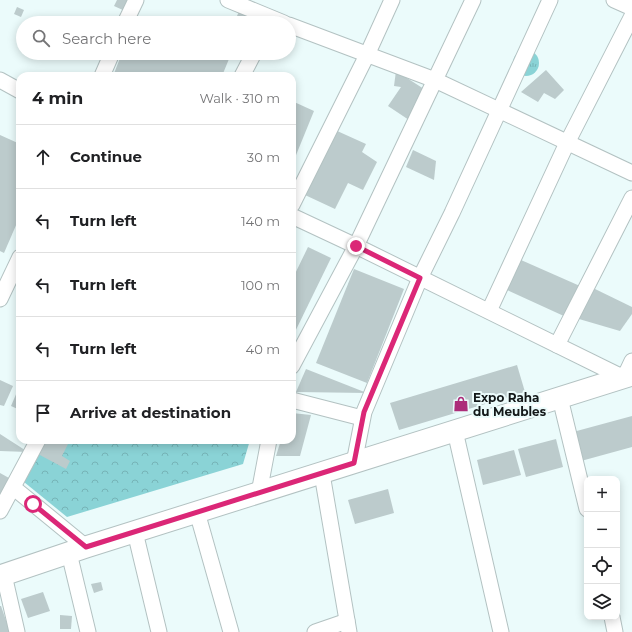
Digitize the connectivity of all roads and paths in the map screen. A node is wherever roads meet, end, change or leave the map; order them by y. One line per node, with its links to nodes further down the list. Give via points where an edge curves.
1 (136, 0): 9 (street)
2 (228, 0): 7 (street)
3 (392, 0): 13 (street)
4 (473, 0): 19 (street)
5 (550, 0): 21 (street)
6 (614, 0): 8 (street)
7 (244, 3): 10 (street)
8 (632, 8)
9 (128, 16)
10 (266, 16)
11 (632, 16): 22 (street)
12 (296, 28): 13 (street)
13 (367, 55): 19 (street); 24 (street)
14 (109, 60): 16 (street)
15 (250, 60): 17 (street)
16 (104, 72)
17 (244, 72)
18 (0, 80): 20 (street)
19 (435, 80): 21 (street); 27 (street)
20 (16, 88)
21 (498, 109): 22 (street); 28 (street, via 452,214)
22 (567, 143): 23 (street); 31 (street)
23 (632, 173)
24 (296, 197)
25 (632, 198): 32 (street)
26 (296, 218): 27 (street)
27 (356, 246): 28 (street); 33 (street)
28 (420, 278): 31 (street); 37 (street)
29 (14, 283): 30 (street)
30 (0, 299)
31 (488, 311): 32 (street)
32 (557, 345): 34 (street)
33 (296, 358)
34 (629, 371): 35 (street)
35 (560, 398): 38 (street); 45 (street)
36 (296, 401): 37 (street)
37 (362, 418): 41 (street)
38 (455, 431): 41 (street); 58 (street)
39 (36, 444): 43 (street)
40 (267, 444): 44 (street)
41 (354, 463): 42 (street)
42 (322, 474): 44 (street); 52 (street)
43 (14, 488): 46 (street); 49 (street)
44 (259, 493): 47 (street)
45 (584, 497)
46 (0, 511)
47 (197, 512): 48 (street); 56 (street)
48 (136, 532): 49 (street); 55 (street)
49 (78, 550): 50 (street); 54 (street)
50 (2, 575): 53 (street)
51 (613, 620): 59 (street)
52 (348, 627): 57 (street)
53 (17, 632)
54 (88, 632)
55 (159, 632)
56 (231, 632)
57 (315, 632)
58 (501, 632)
59 (615, 632)

